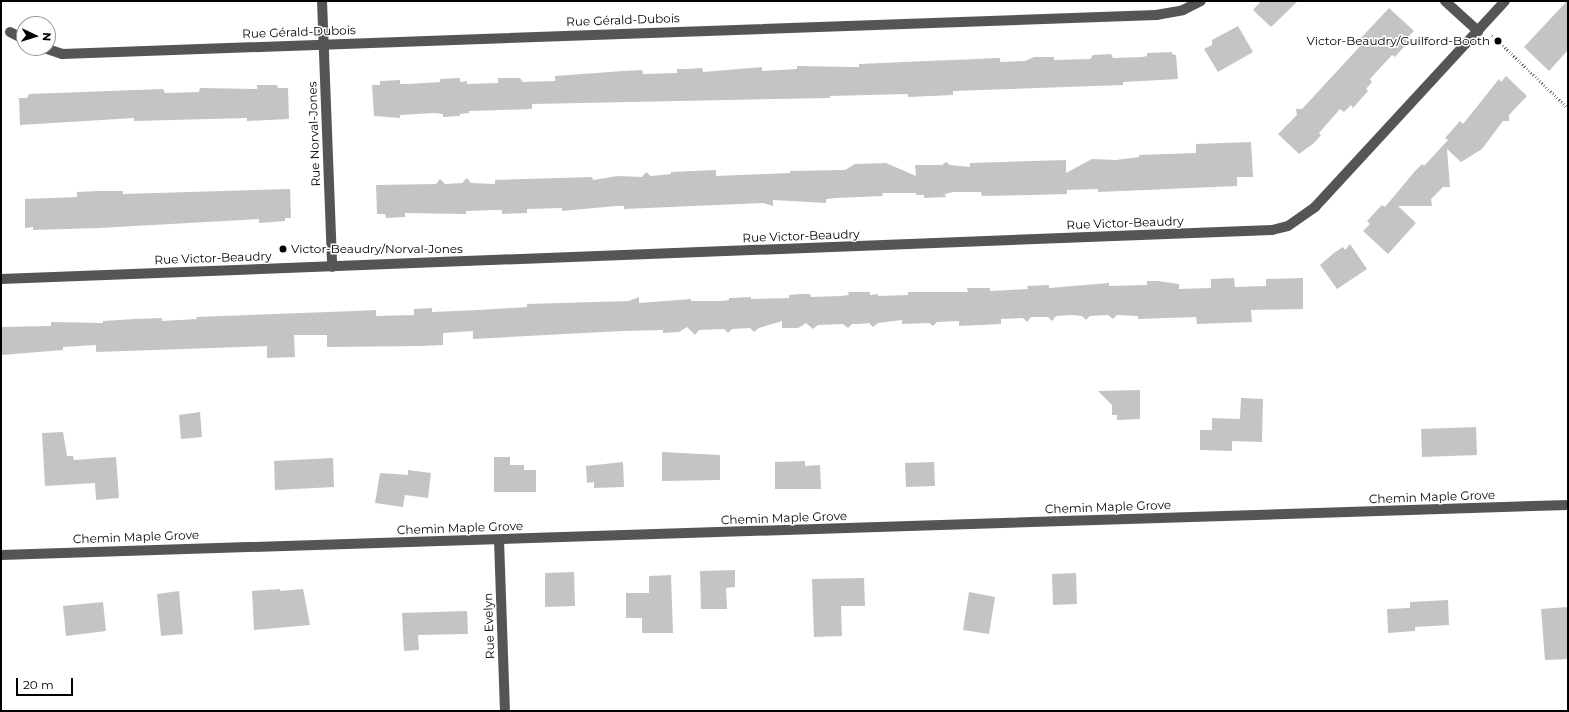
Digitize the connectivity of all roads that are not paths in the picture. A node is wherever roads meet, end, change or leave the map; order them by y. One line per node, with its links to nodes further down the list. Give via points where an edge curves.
1 (322, 1): 8 (street, Rue Norval-Jones)
2 (1202, 1): 8 (street, Rue Gérald-Dubois, via 1183,10 1156,15)
3 (1445, 1): 5 (street)
4 (1505, 1): 5 (street, Rue Victor-Beaudry)
5 (1480, 28): 10 (street, Rue Victor-Beaudry, via 1315,207 1288,226 1272,230)
6 (10, 32): 7 (street)
7 (16, 35)
8 (324, 44): 9 (street, Rue Gérald-Dubois, via 62,54); 10 (street, Rue Norval-Jones)
9 (56, 52)
10 (332, 267): 11 (street, Rue Victor-Beaudry)
11 (1, 279)
12 (1568, 505): 13 (street, Chemin Maple Grove)
13 (498, 540): 14 (street, Chemin Maple Grove); 15 (street, Rue Evelyn)
14 (1, 555)
15 (505, 711)

